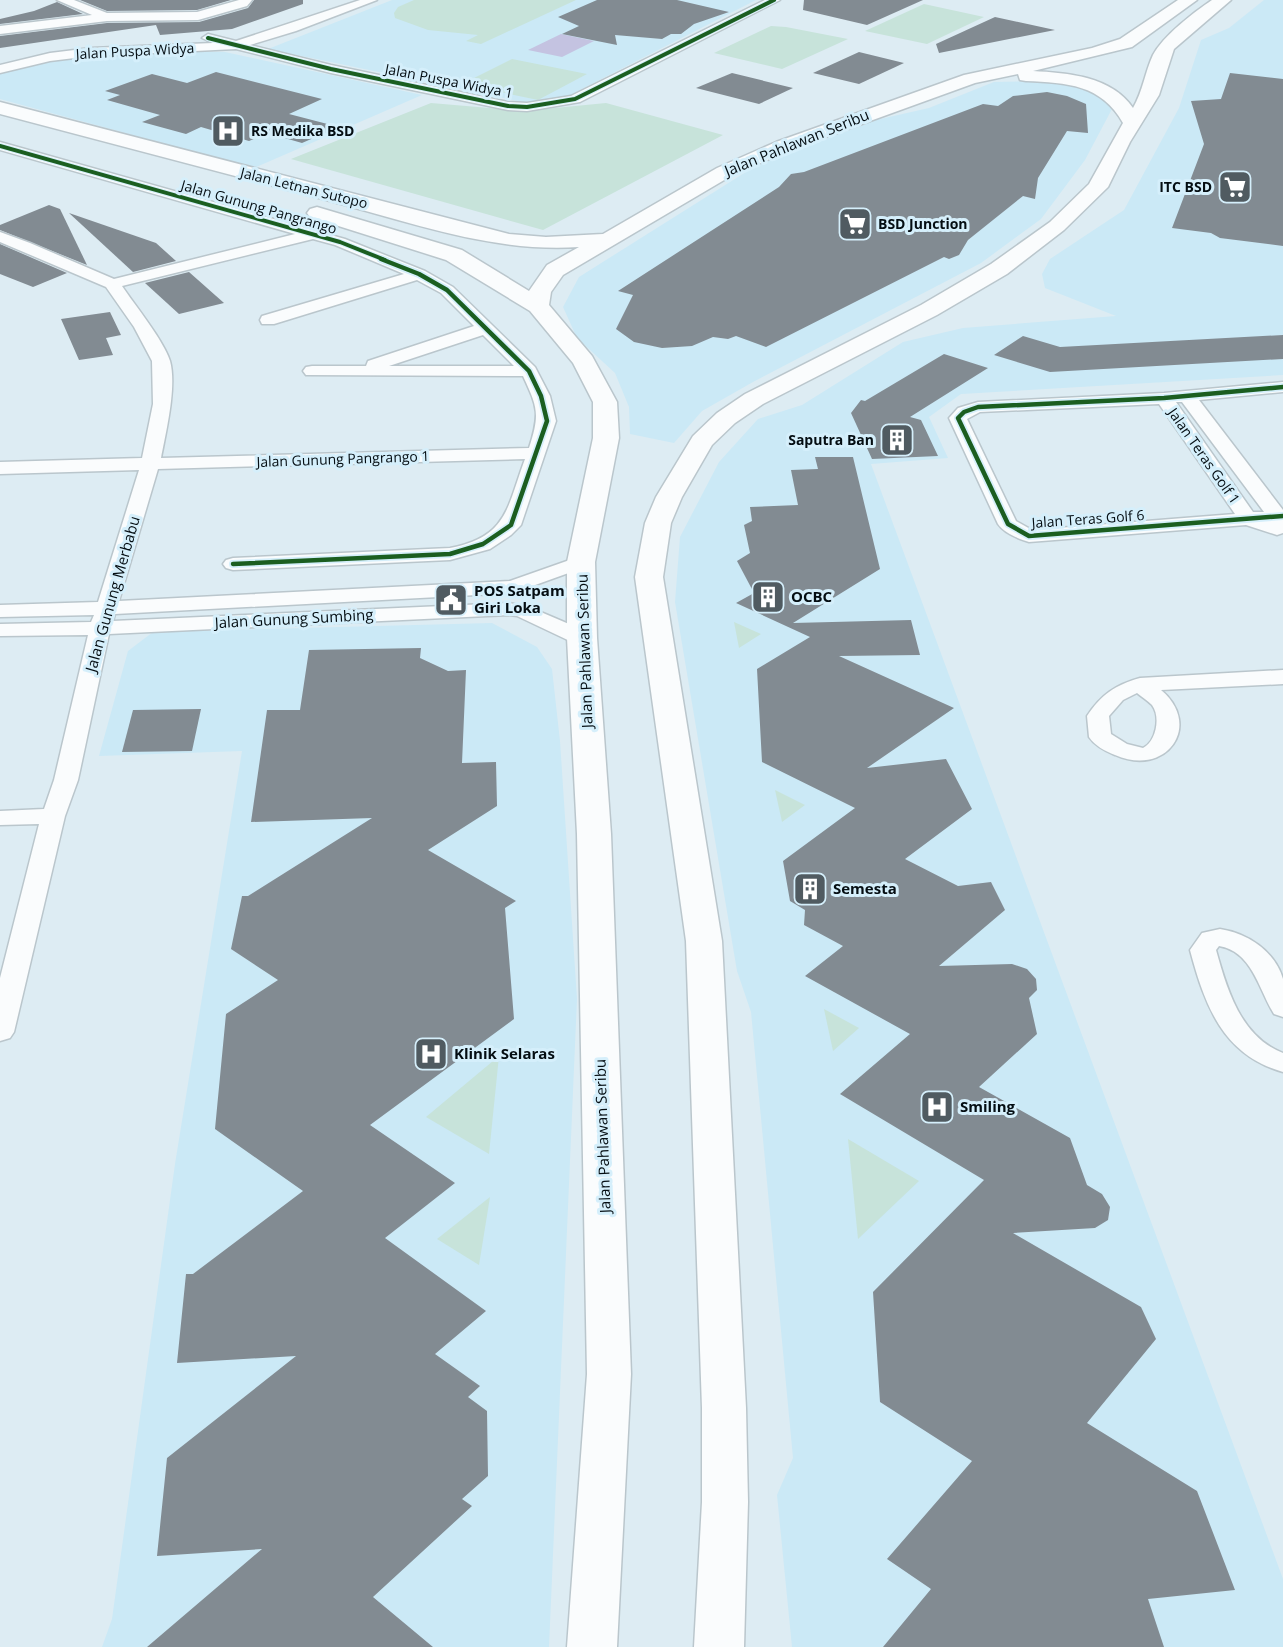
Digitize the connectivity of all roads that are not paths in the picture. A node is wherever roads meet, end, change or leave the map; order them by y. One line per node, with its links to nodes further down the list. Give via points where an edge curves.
1 (63, 0): 10 (street)
2 (92, 0): 9 (street)
3 (246, 0): 9 (street, via 198,16)
4 (339, 0): 12 (street, Jalan Puspa Widya)
5 (371, 0): 12 (street, Jalan Puspa Widya, via 292,28)
6 (774, 0): 12 (street, Jalan Puspa Widya 1, via 575,99 527,107 343,71)
7 (1189, 0): 14 (main road, Jalan Pahlawan Seribu)
8 (1223, 0): 17 (main road, via 1200,16)
9 (131, 16): 10 (street); 15 (street, via 141,32)
10 (107, 17): 11 (street); 16 (street)
11 (0, 30)
12 (235, 36): 13 (street, Jalan Puspa Widya 1); 15 (street, Jalan Puspa Widya)
13 (208, 38): 15 (street, Jalan Puspa Widya)
14 (1126, 43): 21 (main road, via 1099,70); 22 (main road, Jalan Pahlawan Seribu)
15 (142, 45): 16 (street, Jalan Puspa Widya)
16 (126, 46): 18 (street, Jalan Puspa Widya, via 49,52); 20 (street, Jalan Puspa Widya)
17 (1162, 55): 19 (main road); 24 (main road, via 1150,95)
18 (0, 64)
19 (1143, 68)
20 (0, 69)
21 (1117, 76)
22 (970, 79): 24 (main road, via 1027,76 1072,81 1113,96); 31 (main road, Jalan Pahlawan Seribu, via 852,119 739,165)
23 (0, 108): 32 (main road, Jalan Letnan Sutopo, via 436,223)
24 (1132, 123): 64 (main road, via 1098,187 999,269 754,399 726,418 702,441 658,523 649,577 704,941 724,1408)
25 (0, 126): 27 (main road, Jalan Letnan Sutopo)
26 (0, 146): 29 (street, Jalan Gunung Pangrango)
27 (266, 198)
28 (300, 208): 33 (main road, Jalan Letnan Sutopo)
29 (314, 235): 34 (street, Jalan Gunung Pangrango); 35 (street)
30 (0, 237): 35 (street)
31 (612, 237): 32 (main road, Jalan Letnan Sutopo, via 546,243); 36 (main road, Jalan Pahlawan Seribu, via 555,270 540,292)
32 (507, 254): 33 (main road, via 480,261)
33 (454, 255): 36 (main road, Jalan Letnan Sutopo)
34 (419, 274): 37 (street); 38 (street, Jalan Gunung Pangrango, via 447,290)
35 (112, 284): 46 (street, Jalan Gunung Merbabu, via 161,361 162,404)
36 (538, 306): 50 (main road, Jalan Pahlawan Seribu, via 584,361 605,402 606,438)
37 (268, 320)
38 (486, 328): 40 (street); 41 (street, Jalan Gunung Pangrango)
39 (312, 371): 40 (street)
40 (356, 371): 41 (street)
41 (529, 371): 45 (street, Jalan Gunung Pangrango, via 547,421)
42 (1283, 387): 43 (street)
43 (1187, 396): 44 (street); 49 (street, Jalan Teras Golf 1)
44 (1164, 398): 48 (street, Jalan Teras Golf 1); 48 (street, Jalan Teras Golf 6, via 978,407 958,418 1008,524 1029,536)
45 (536, 453): 46 (street, Jalan Gunung Pangrango 1); 51 (street, Jalan Gunung Pangrango, via 511,525 479,548 450,554)
46 (150, 465): 47 (street, Jalan Gunung Pangrango 1); 53 (street, Jalan Gunung Merbabu)
47 (0, 468)
48 (1248, 519): 49 (street)
49 (1280, 525)
50 (581, 562): 53 (street, Jalan Gunung Sumbing, via 513,586); 55 (main road, Jalan Pahlawan Seribu)
51 (233, 564)
52 (0, 611): 53 (street, Jalan Gunung Sumbing)
53 (103, 618): 54 (street, Jalan Gunung Sumbing); 55 (street, Jalan Gunung Sumbing, via 509,609); 58 (street, Jalan Gunung Merbabu, via 66,780)
54 (0, 630)
55 (582, 638): 63 (main road, Jalan Pahlawan Seribu, via 594,834 609,1374)
56 (1283, 677): 57 (street)
57 (1140, 684)
58 (53, 816): 59 (street); 61 (street, Jalan Gunung Merbabu)
59 (0, 818)
60 (1283, 1008): 62 (street, via 1260,961 1249,950 1232,940 1208,940 1203,950 1207,968 1231,1024 1250,1047)
61 (1, 1027)
62 (1283, 1063)
63 (592, 1647)
64 (719, 1647)

